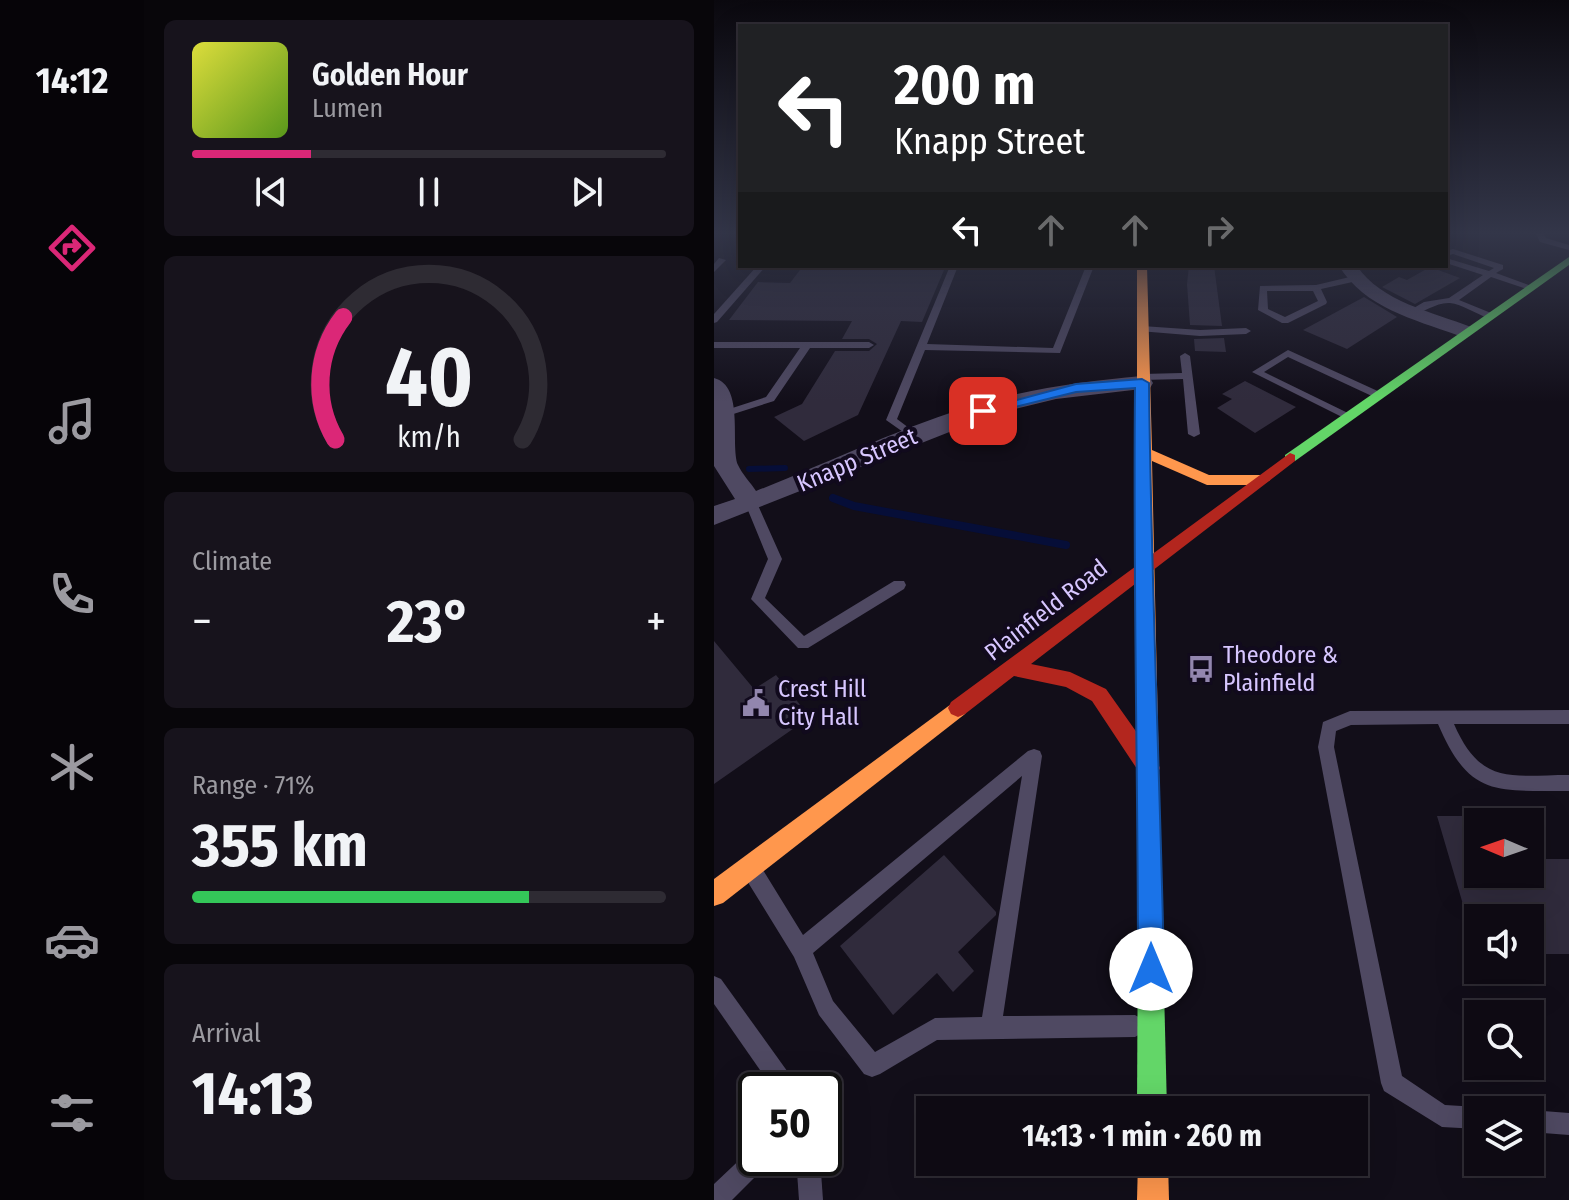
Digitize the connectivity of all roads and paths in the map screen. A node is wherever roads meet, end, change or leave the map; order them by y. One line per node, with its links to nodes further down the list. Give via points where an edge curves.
1 (741, 290): 13 (lane)
2 (944, 290): 20 (lane)
3 (1081, 290): 20 (lane, via 1057,351)
4 (1142, 290): 14 (main road)
5 (1263, 290): 6 (lane, via 1263,310 1285,321 1323,302)
6 (1317, 290)
7 (1367, 290): 11 (street)
8 (1467, 290): 10 (lane)
9 (1526, 290): 12 (main road, Plainfield Road)
10 (1452, 300): 11 (lane); 12 (lane)
11 (1415, 311): 16 (street)
12 (1488, 315): 16 (main road, Plainfield Road)
13 (714, 320)
14 (1142, 329): 15 (lane); 23 (main road)
15 (1246, 331)
16 (1464, 331): 25 (main road, Plainfield Road)
17 (714, 345): 18 (lane)
18 (807, 345): 19 (lane); 26 (lane, via 770,399)
19 (869, 345)
20 (921, 347): 29 (lane, via 891,420)
21 (1185, 356): 22 (lane)
22 (1188, 376): 23 (lane); 28 (lane)
23 (1142, 380): 29 (street, Knapp Street, via 1025,398); 30 (main road)
24 (714, 385): 26 (street)
25 (1378, 395): 27 (main road, Plainfield Road); 27 (lane, via 1288,353 1257,372)
26 (724, 414): 32 (street, via 725,464)
27 (1348, 417): 31 (main road, Plainfield Road)
28 (1194, 434)
29 (913, 436): 32 (street, Knapp Street)
30 (1142, 451): 31 (main road, via 1207,480); 34 (main road)
31 (1262, 480): 34 (main road, Plainfield Road)
32 (751, 503): 33 (street, Knapp Street); 35 (lane, via 775,559 758,599 803,644)
33 (714, 516)
34 (1142, 566): 36 (main road, Plainfield Road); 39 (main road)
35 (899, 585)
36 (1012, 668): 39 (main road, via 1070,680 1099,695); 41 (main road, Plainfield Road)
37 (1443, 717): 38 (lane); 40 (lane, via 1454,748 1475,774 1498,782); 49 (lane, via 1350,718 1329,727 1326,747 1392,1083 1442,1116)
38 (1569, 717)
39 (1149, 768): 45 (main road)
40 (1569, 783)
41 (749, 867): 42 (main road, Plainfield Road); 43 (lane)
42 (714, 894)
43 (801, 950): 46 (lane, via 826,1008 872,1066 935,1029); 46 (lane, via 1034,756)
44 (714, 986): 47 (lane)
45 (1152, 1026): 46 (lane); 48 (main road)
46 (991, 1027)
47 (774, 1072)
48 (1152, 1096)
49 (1464, 1117)
50 (1544, 1122): 51 (lane)
51 (1569, 1124)
52 (740, 1176): 55 (lane)
53 (809, 1176): 56 (lane)
54 (1153, 1176): 57 (main road)
55 (715, 1200)
56 (811, 1200)
57 (1153, 1200)

